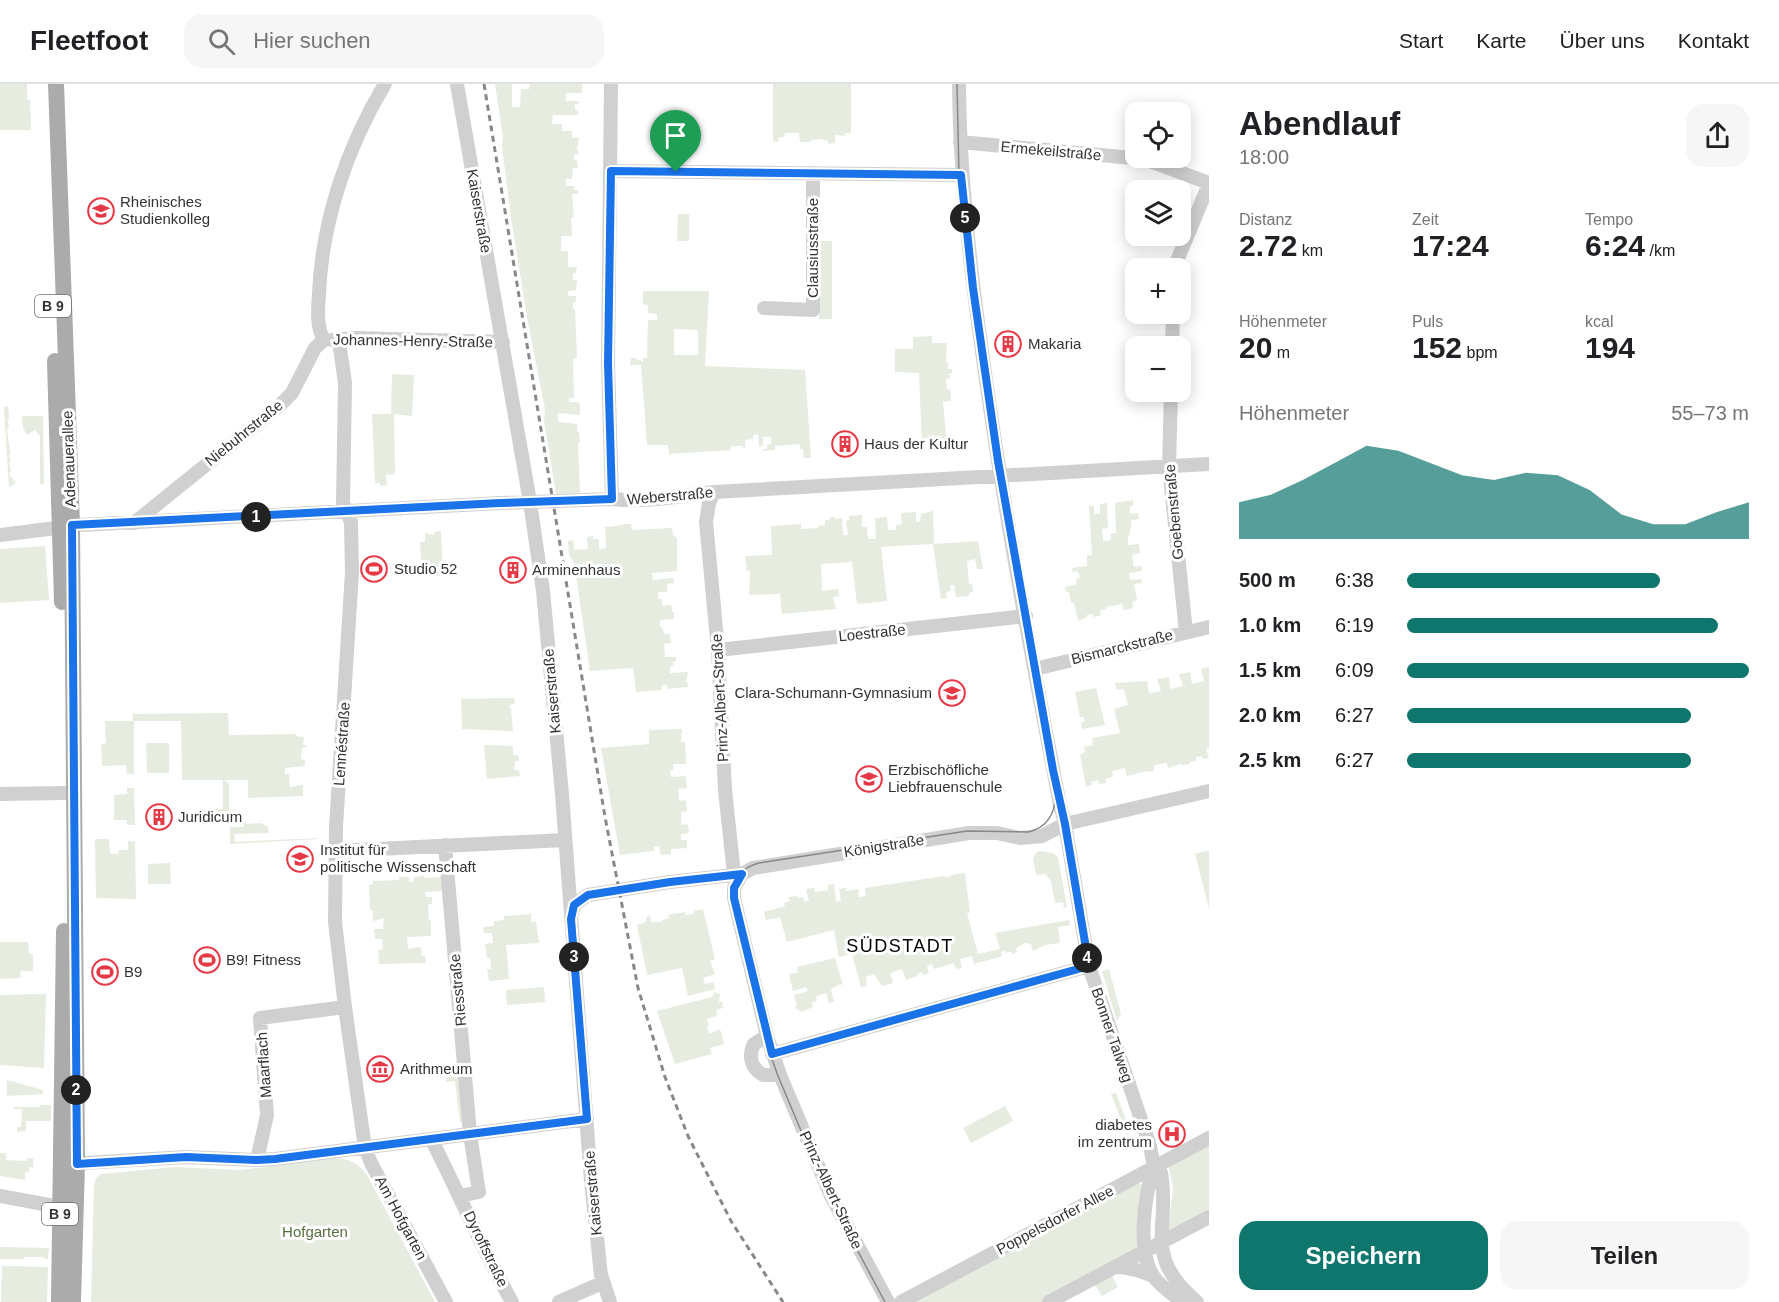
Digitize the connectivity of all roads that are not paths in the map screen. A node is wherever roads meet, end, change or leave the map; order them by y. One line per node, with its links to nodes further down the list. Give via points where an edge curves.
1 (46, 84): 28 (main road, Adenauerallee / B 9)
2 (56, 84): 28 (main road, Adenauerallee / B 9)
3 (385, 84): 15 (street, via 361,129 333,203 320,266 318,309)
4 (457, 84): 14 (street, Kaiserstraße)
5 (611, 84): 8 (street)
6 (959, 84): 7 (street, Bonner Talweg)
7 (960, 142): 10 (street, Bonner Talweg); 11 (street, Ermekeilstraße, via 1144,159)
8 (611, 171): 9 (street); 24 (street, via 608,363)
9 (813, 173): 10 (street); 13 (street, Clausiusstraße, via 813,310)
10 (961, 175): 20 (street, Bonner Talweg, via 975,310)
11 (1209, 183): 12 (street)
12 (1178, 258)
13 (764, 308)
14 (502, 337): 16 (street, Johannes-Henry-Straße); 22 (street, Kaiserstraße)
15 (324, 340): 16 (street, Johannes-Henry-Straße); 27 (street, Niebuhrstraße, via 279,406)
16 (339, 341): 25 (street, Lennéstraße, via 345,383 343,503)
17 (1171, 402): 19 (street, Goebenstraße)
18 (1209, 465): 19 (street, Weberstraße)
19 (1169, 467): 20 (street, Weberstraße); 32 (street, Goebenstraße)
20 (1000, 476): 21 (street, Weberstraße); 30 (street, Bonner Talweg)
21 (714, 492): 23 (street, Weberstraße); 26 (street, Prinz-Albert-Straße)
22 (529, 497): 24 (street, Weberstraße); 25 (street, Weberstraße); 39 (street, Kaiserstraße, via 543,591)
23 (675, 498): 24 (street, Weberstraße); 26 (street, via 698,504)
24 (612, 499)
25 (347, 512): 27 (street, Weberstraße); 41 (street, Lennéstraße, via 351,522 352,572)
26 (706, 522): 33 (street, Prinz-Albert-Straße)
27 (134, 523): 28 (street, Weberstraße)
28 (65, 527): 29 (street, Weberstraße); 36 (main road, Adenauerallee / B 9); 55 (main road, Adenauerallee / B 9)
29 (0, 535)
30 (1026, 616): 33 (street, Loestraße); 34 (street, Bonner Talweg)
31 (1209, 627): 32 (street, Bismarckstraße)
32 (1186, 632): 34 (street, Bismarckstraße)
33 (718, 650): 42 (street, Prinz-Albert-Straße, via 725,790)
34 (1035, 669): 38 (street, Bonner Talweg)
35 (1209, 791): 38 (street, Königstraße)
36 (65, 793): 37 (street); 55 (main road, Adenauerallee / B 9)
37 (0, 794)
38 (1065, 824): 42 (street, Königstraße, via 1036,837 969,833 764,866); 44 (street, Bonner Talweg)
39 (565, 840): 40 (street); 43 (street, Kaiserstraße)
40 (445, 845): 41 (street); 50 (street, Riesstraße)
41 (335, 851): 45 (street, Lennéstraße, via 335,922)
42 (738, 874): 43 (street, Königstraße, via 588,895 574,905); 46 (street, Prinz-Albert-Straße, via 734,898)
43 (571, 919): 49 (street, Kaiserstraße)
44 (1089, 966): 47 (street); 56 (street, Bonner Talweg)
45 (345, 1007): 53 (street, Lennéstraße); 54 (street, Maarflach, via 260,1018 267,1116)
46 (767, 1036): 47 (street, Prinz-Albert-Straße); 48 (street, via 754,1044 753,1065 763,1075)
47 (772, 1054): 48 (street, Prinz-Albert-Straße)
48 (780, 1075): 72 (street, Prinz-Albert-Straße, via 831,1196)
49 (587, 1119): 50 (street); 65 (street, Kaiserstraße)
50 (470, 1134): 52 (street); 58 (street, Dyroffstraße, via 479,1192)
51 (1209, 1138): 56 (street, Poppelsdorfer Allee)
52 (431, 1139): 53 (street); 58 (street, Dyroffstraße)
53 (366, 1148): 54 (street); 68 (street, Am Hofgarten)
54 (257, 1160): 55 (street, via 186,1157)
55 (69, 1164): 59 (main road, Adenauerallee / B 9); 67 (main road, Adenauerallee / B 9)
56 (1154, 1167): 61 (street, Bonner Talweg, via 1161,1173 1164,1195); 62 (street, via 1148,1184); 73 (street, Poppelsdorfer Allee)
57 (0, 1196): 59 (street)
58 (460, 1196): 69 (street, Dyroffstraße)
59 (60, 1207): 66 (main road, Adenauerallee / B 9)
60 (1209, 1217): 61 (street)
61 (1161, 1242): 62 (street); 76 (street, via 1163,1258 1174,1278)
62 (1145, 1251): 63 (street); 64 (street)
63 (1116, 1266): 64 (street); 74 (street)
64 (1153, 1276): 75 (street)
65 (602, 1283): 70 (street); 71 (street, Kaiserstraße)
66 (59, 1302)
67 (73, 1302)
68 (446, 1302)
69 (512, 1302)
70 (559, 1302)
71 (610, 1302)
72 (888, 1302)
73 (901, 1302)
74 (1049, 1302)
75 (1182, 1302)
76 (1197, 1302)

